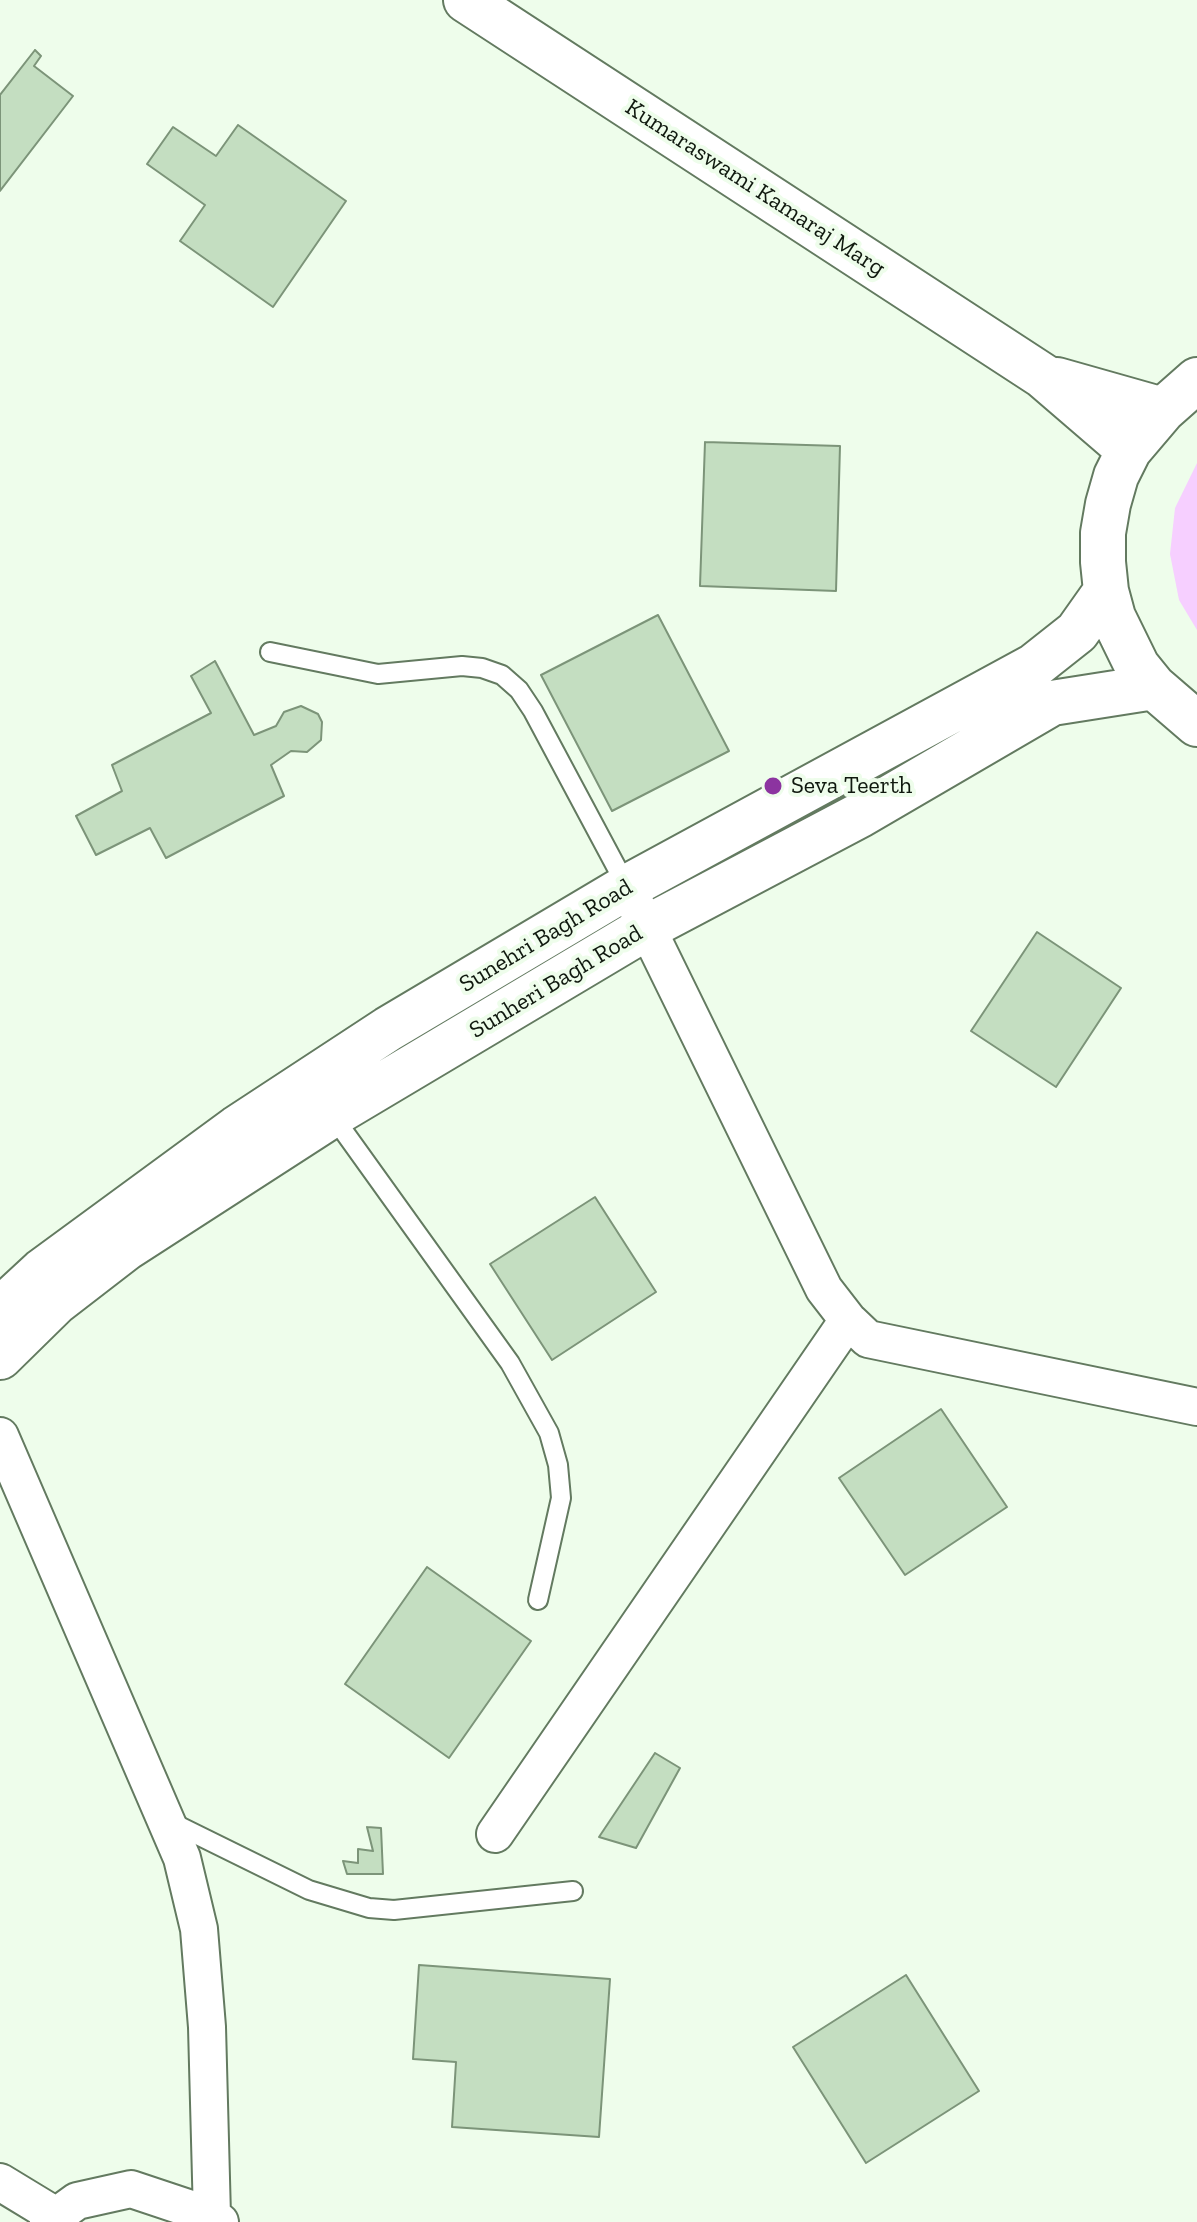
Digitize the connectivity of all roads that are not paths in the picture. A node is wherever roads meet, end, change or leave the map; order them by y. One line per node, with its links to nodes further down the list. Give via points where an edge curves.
1 (466, 0): 2 (street, Kumaraswami Kamaraj Marg)
2 (1043, 376): 4 (street, Kumaraswami Kamaraj Marg); 5 (street, Kumaraswami Kamaraj Marg)
3 (1197, 380): 4 (street)
4 (1163, 410): 5 (street)
5 (1129, 450): 6 (street, via 1116,476 1103,533)
6 (1106, 591): 8 (street, via 1123,642); 10 (street, Sunehri Bagh Road, via 1077,632 1034,666)
7 (270, 652): 10 (lane, via 378,674 462,666 502,675 533,711)
8 (1154, 687): 9 (street); 11 (street, Sunheri Bagh Road, via 1052,703 860,815)
9 (1197, 724)
10 (627, 887): 11 (street); 13 (street, Sunehri Bagh Road, via 388,1029 237,1128 42,1271)
11 (646, 928): 12 (street, Sunheri Bagh Road); 14 (street, via 824,1289)
12 (332, 1115): 15 (street, Sunheri Bagh Road, via 126,1248 56,1302); 18 (lane, via 510,1363 549,1433 561,1498)
13 (0, 1310)
14 (848, 1320): 16 (street, via 868,1339); 20 (street)
15 (0, 1357)
16 (1197, 1407)
17 (0, 1436): 19 (street)
18 (538, 1600)
19 (167, 1820): 21 (lane, via 309,1890 369,1908 394,1910); 24 (street, via 199,1929)
20 (495, 1834)
21 (573, 1891)
22 (0, 2182): 23 (street)
23 (52, 2219): 24 (street, via 77,2201 131,2189)
24 (216, 2219)

